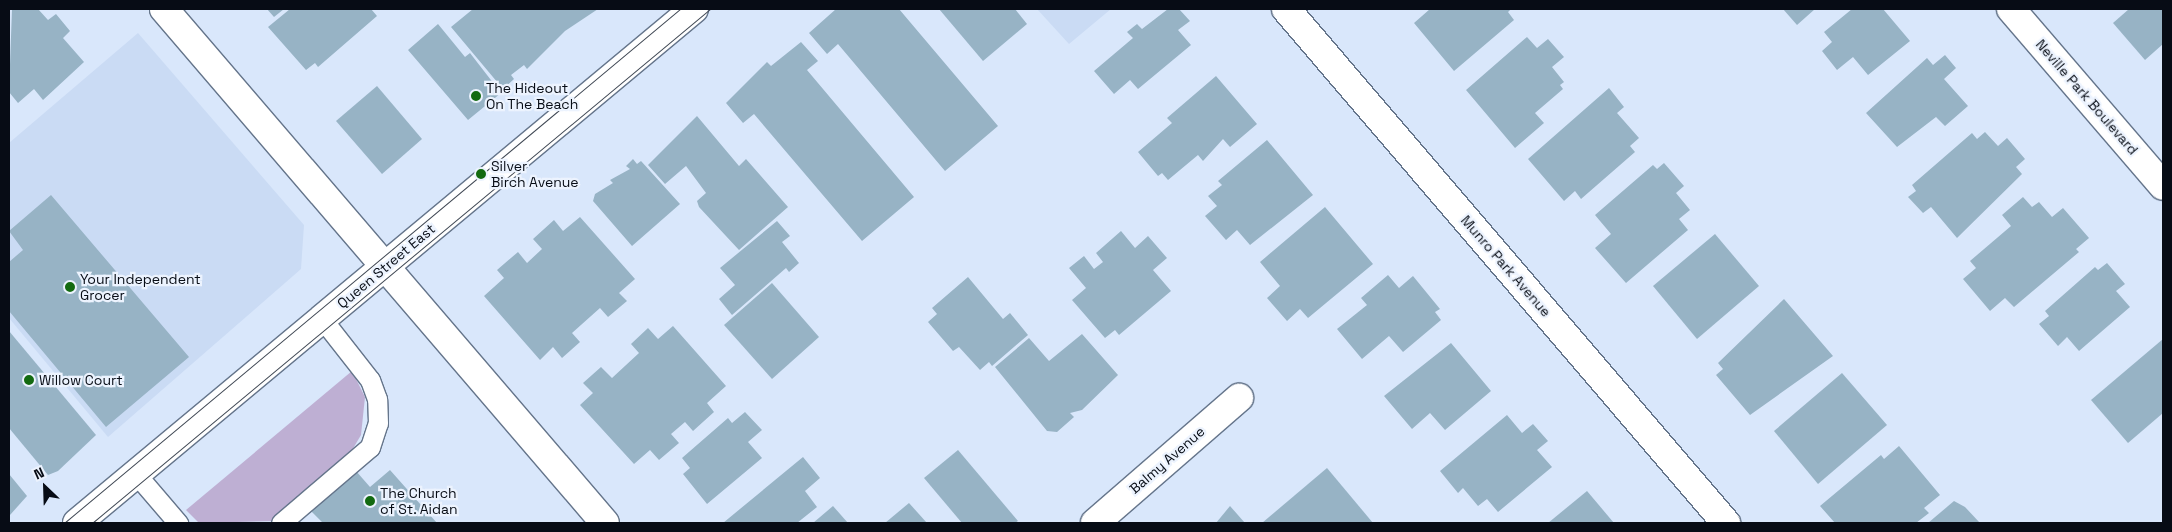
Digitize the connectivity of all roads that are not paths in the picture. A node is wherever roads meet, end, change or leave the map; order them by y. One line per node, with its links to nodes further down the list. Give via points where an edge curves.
1 (164, 9): 6 (street)
2 (694, 9): 6 (street, Queen Street East)
3 (1286, 9): 15 (street, Munro Park Avenue)
4 (2011, 9): 5 (street, Neville Park Boulevard)
5 (2163, 186)
6 (385, 268): 7 (street, Queen Street East); 13 (street)
7 (322, 320): 9 (street, Queen Street East); 12 (lane, via 370,380 377,399 378,423 370,447)
8 (1238, 398): 14 (street, Balmy Avenue)
9 (136, 474): 10 (street, Queen Street East); 11 (lane)
10 (77, 523)
11 (178, 523)
12 (281, 523)
13 (606, 523)
14 (1095, 523)
15 (1726, 523)

